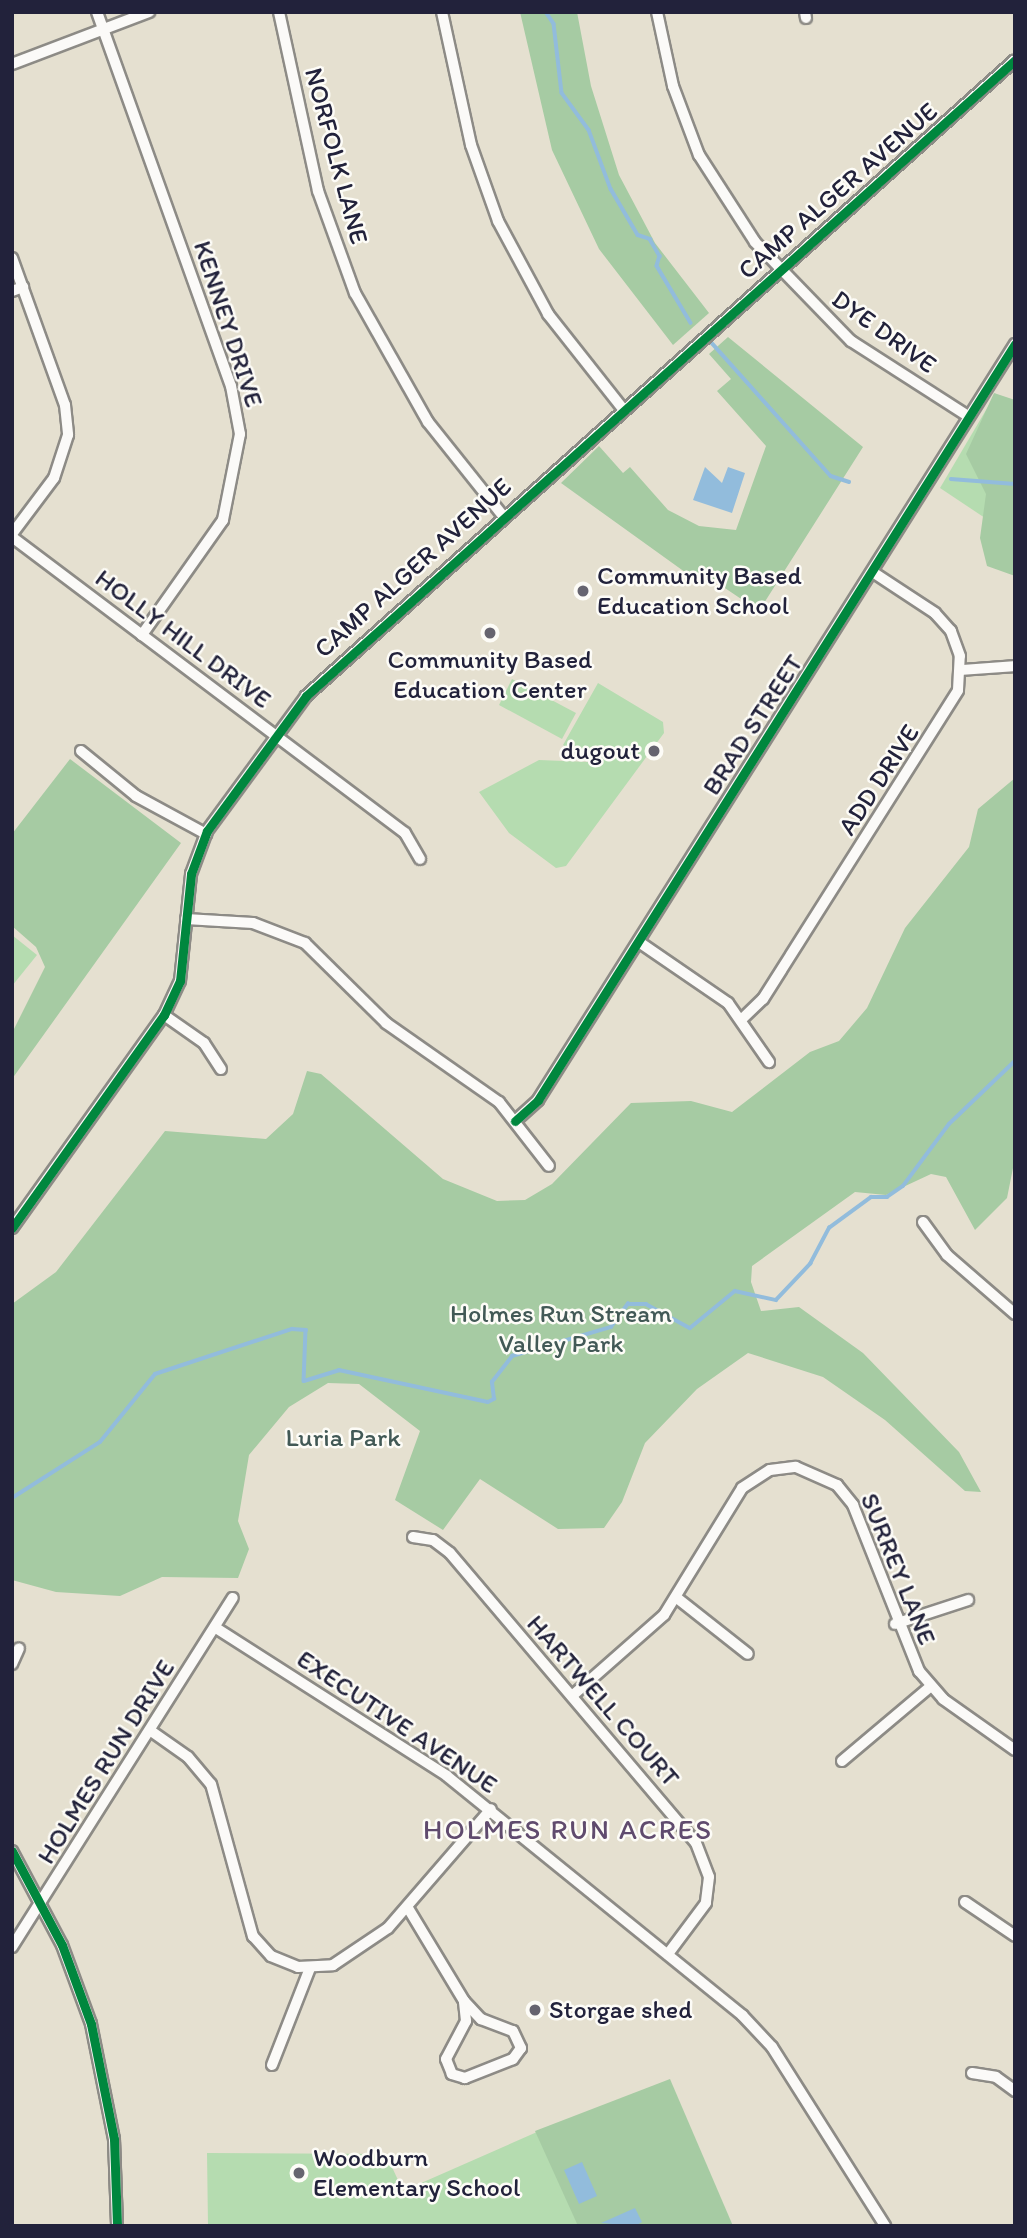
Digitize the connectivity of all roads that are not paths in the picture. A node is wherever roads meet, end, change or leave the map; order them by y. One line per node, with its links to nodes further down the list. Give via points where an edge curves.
1 (97, 12): 6 (street, KENNEY DRIVE)
2 (149, 12): 6 (street)
3 (279, 12): 16 (street, NORFOLK LANE, via 318,191 355,293 428,422)
4 (442, 12): 14 (street, via 471,145 503,232 548,314)
5 (657, 12): 10 (street, DYE DRIVE, via 673,86 699,155 732,211)
6 (103, 31): 8 (street); 19 (street, KENNEY DRIVE, via 231,386 240,434 223,520)
7 (1015, 60): 10 (street, CAMP ALGER AVENUE)
8 (12, 64)
9 (12, 258): 11 (street)
10 (780, 270): 14 (street, CAMP ALGER AVENUE); 15 (street, DYE DRIVE, via 852,341)
11 (23, 287): 12 (street); 17 (street, via 65,405 68,435 54,478)
12 (12, 291)
13 (1015, 344): 15 (street, BRAD STREET)
14 (623, 409): 16 (street, CAMP ALGER AVENUE)
15 (968, 416): 18 (street, BRAD STREET)
16 (503, 516): 22 (street, CAMP ALGER AVENUE, via 328,671)
17 (12, 536): 19 (street, HOLLY HILL DRIVE)
18 (874, 573): 21 (street, ADD DRIVE, via 942,620 957,644); 27 (street, BRAD STREET)
19 (142, 635): 22 (street, HOLLY HILL DRIVE)
20 (1015, 666): 21 (street)
21 (961, 670): 29 (street, ADD DRIVE, via 952,704 763,999)
22 (275, 735): 24 (street, CAMP ALGER AVENUE); 25 (street, HOLLY HILL DRIVE, via 405,833)
23 (80, 751): 24 (street, via 136,796)
24 (206, 834): 26 (street, CAMP ALGER AVENUE, via 191,874)
25 (420, 859)
26 (186, 919): 28 (street, CAMP ALGER AVENUE, via 180,981); 32 (street, via 253,923 305,943 386,1023 482,1088)
27 (639, 942): 29 (street); 32 (street, BRAD STREET, via 538,1100)
28 (164, 1015): 31 (street, via 204,1043); 35 (street, CAMP ALGER AVENUE)
29 (742, 1019): 30 (street)
30 (769, 1062)
31 (221, 1069)
32 (516, 1121): 33 (street)
33 (550, 1166)
34 (923, 1222): 36 (street, via 939,1247)
35 (12, 1228)
36 (1015, 1314)
37 (413, 1537): 47 (street, HARTWELL COURT, via 433,1540 450,1553)
38 (233, 1598): 42 (street, HOLMES RUN DRIVE)
39 (677, 1598): 41 (street, SURREY LANE, via 742,1488 770,1470 796,1467 823,1476 846,1494); 44 (street); 47 (street, SURREY LANE)
40 (968, 1600): 41 (street)
41 (895, 1624): 46 (street, SURREY LANE)
42 (216, 1628): 48 (street, HOLMES RUN DRIVE); 51 (street, EXECUTIVE AVENUE)
43 (19, 1648): 45 (street)
44 (748, 1654)
45 (12, 1664)
46 (930, 1686): 49 (street, SURREY LANE); 50 (street)
47 (572, 1696): 58 (street, HARTWELL COURT, via 696,1843 707,1864 702,1913)
48 (151, 1731): 53 (street, HOLMES RUN DRIVE); 59 (street, via 188,1757 215,1792 253,1936 271,1956)
49 (1015, 1750)
50 (842, 1760)
51 (491, 1809): 55 (street); 58 (street, EXECUTIVE AVENUE)
52 (12, 1851): 53 (street)
53 (41, 1902): 57 (street, HOLMES RUN DRIVE); 64 (street, via 79,1986 101,2060 114,2139)
54 (965, 1902): 56 (street)
55 (408, 1908): 59 (street, via 351,1956); 60 (street)
56 (1015, 1936)
57 (12, 1947)
58 (668, 1954): 65 (street, EXECUTIVE AVENUE, via 772,2047)
59 (310, 1968): 61 (street)
60 (464, 2001): 60 (street, via 466,2021 446,2059 452,2074 465,2078 513,2059 521,2048 513,2031 481,2019)
61 (272, 2065)
62 (972, 2073): 63 (street, via 996,2077)
63 (1015, 2091)
64 (117, 2226)
65 (885, 2226)

